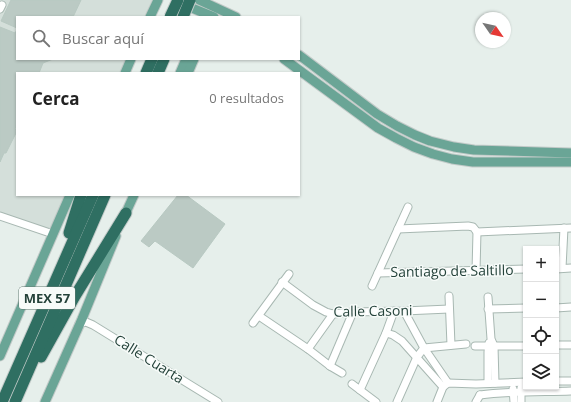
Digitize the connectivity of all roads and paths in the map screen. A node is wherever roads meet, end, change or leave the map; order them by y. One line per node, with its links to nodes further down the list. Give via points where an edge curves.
1 (158, 0): 7 (main road)
2 (172, 0): 10 (main road)
3 (178, 0): 8 (highway, bridge)
4 (190, 0): 9 (highway, bridge)
5 (199, 0): 6 (main road)
6 (219, 4): 11 (main road); 12 (main road)
7 (150, 16)
8 (170, 16)
9 (183, 16)
10 (211, 16)
11 (213, 16)
12 (235, 16)
13 (300, 56): 25 (main road, via 377,114 396,126 430,141 474,150)
14 (131, 60): 20 (main road)
15 (152, 60): 21 (highway)
16 (164, 60): 22 (highway)
17 (186, 60): 23 (main road)
18 (194, 60): 24 (main road)
19 (285, 60): 26 (main road, via 378,128 420,150 473,162)
20 (125, 72)
21 (146, 72)
22 (158, 72)
23 (180, 72)
24 (188, 72)
25 (571, 153)
26 (571, 162)
27 (70, 196): 38 (main road)
28 (81, 196): 44 (highway)
29 (93, 196): 44 (highway, MEX 57)
30 (105, 196): 77 (highway, MEX 57)
31 (134, 196): 33 (main road)
32 (408, 207): 36 (street)
33 (126, 213): 62 (main road); 77 (highway)
34 (0, 216): 38 (street)
35 (567, 228): 37 (street); 39 (street)
36 (398, 229): 37 (street, via 468,226); 45 (street)
37 (477, 232): 43 (street)
38 (53, 234): 73 (main road)
39 (567, 238): 42 (street)
40 (571, 268): 42 (street)
41 (523, 269): 43 (street, Santiago de Saltillo)
42 (559, 269)
43 (476, 271): 45 (street, Santiago de Saltillo)
44 (58, 273): 90 (highway, MEX 57)
45 (378, 273): 48 (street)
46 (289, 274): 47 (street)
47 (282, 282): 59 (street, Calle Casoni, via 313,305); 60 (street)
48 (372, 286)
49 (449, 296): 54 (street)
50 (488, 297): 55 (street)
51 (571, 307): 53 (street)
52 (523, 308): 55 (street)
53 (559, 308)
54 (449, 309): 57 (street, Calle Casoni); 66 (street)
55 (488, 309): 65 (street)
56 (394, 311): 57 (street, Calle Casoni); 58 (street, Calle Casoni); 63 (street)
57 (404, 311): 71 (street)
58 (353, 312): 59 (street, Calle Casoni); 75 (street)
59 (333, 314): 72 (street)
60 (259, 316): 61 (street); 72 (street)
61 (253, 323)
62 (79, 324): 92 (main road); 93 (street, Calle Cuarta, via 86,322 103,330)
63 (386, 333): 74 (street, via 402,341); 86 (street)
64 (466, 344): 66 (street)
65 (491, 344): 69 (street); 70 (street); 81 (street)
66 (451, 345): 71 (street)
67 (559, 345): 68 (street)
68 (571, 345)
69 (476, 346)
70 (523, 346)
71 (424, 348): 74 (street); 85 (street)
72 (308, 349): 75 (street)
73 (0, 356)
74 (417, 358): 85 (street); 95 (street)
75 (330, 366): 76 (street)
76 (342, 373)
77 (25, 380): 91 (highway, MEX 57)
78 (559, 381): 79 (street)
79 (571, 381)
80 (523, 382): 82 (street); 88 (street)
81 (491, 383): 82 (street); 84 (street)
82 (513, 383): 88 (street)
83 (352, 384): 86 (street)
84 (476, 384): 85 (street); 89 (street)
85 (446, 385): 96 (street)
86 (360, 390): 94 (street)
87 (571, 391): 88 (street)
88 (517, 392): 89 (street); 98 (street); 99 (street)
89 (480, 395): 97 (street)
90 (2, 402)
91 (15, 402)
92 (45, 402)
93 (218, 402)
94 (376, 402)
95 (397, 402)
96 (437, 402)
97 (476, 402)
98 (514, 402)
99 (521, 402)

